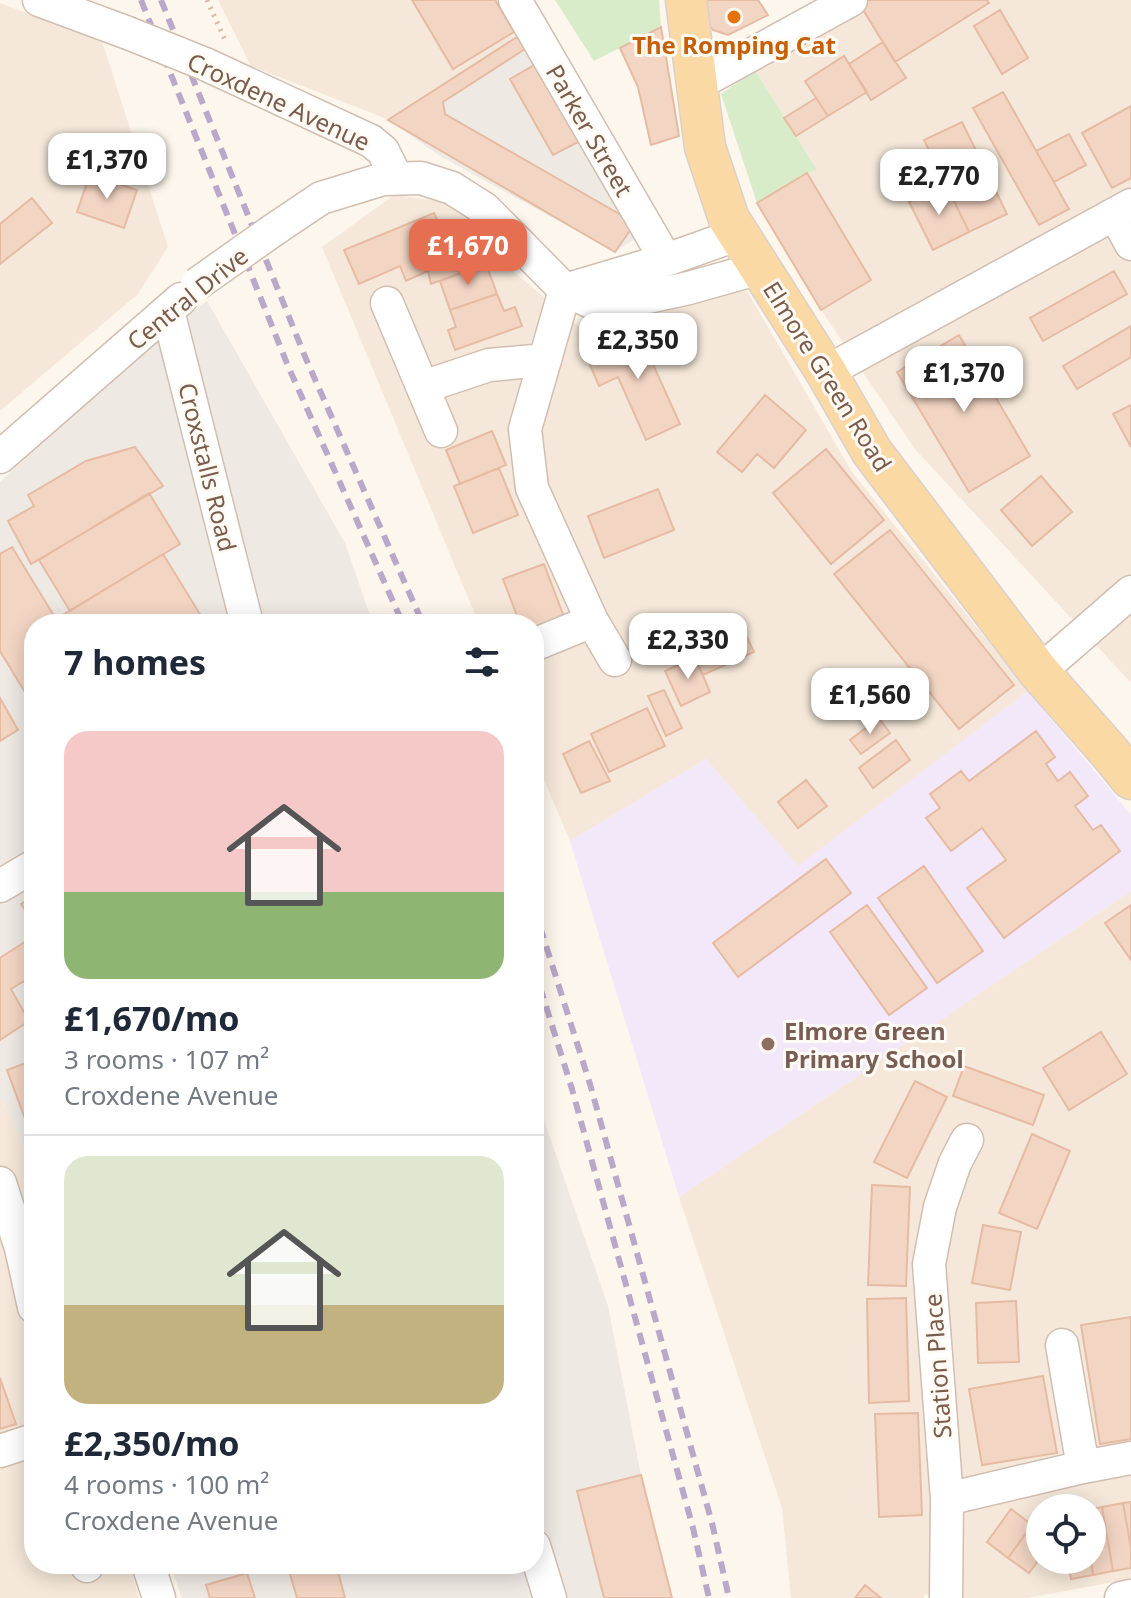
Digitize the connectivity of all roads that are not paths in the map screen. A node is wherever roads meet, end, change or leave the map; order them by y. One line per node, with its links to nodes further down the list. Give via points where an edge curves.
1 (39, 0): 6 (street, Croxdene Avenue, bridge, via 205,64 371,141 383,151)
2 (515, 0): 10 (street, Parker Street)
3 (686, 0): 5 (main road, Elmore Green Road)
4 (851, 0): 5 (street)
5 (696, 85): 8 (main road, Elmore Green Road, via 705,147)
6 (396, 177): 12 (street, via 452,188 485,209); 14 (street, Central Drive, bridge, via 321,198 197,284)
7 (1123, 209): 9 (street); 16 (street)
8 (739, 234): 10 (street); 11 (main road, Elmore Green Road)
9 (1131, 244)
10 (666, 260): 12 (street)
11 (760, 268): 12 (street, via 602,307); 16 (main road, Elmore Green Road)
12 (565, 290): 15 (street)
13 (387, 303): 17 (street)
14 (168, 311): 19 (street, Central Drive); 21 (street, Croxstalls Road)
15 (545, 360): 17 (street, via 489,365); 22 (street, via 525,429 532,488)
16 (826, 372): 25 (main road, Elmore Green Road, via 872,452)
17 (423, 387): 18 (street)
18 (441, 431)
19 (0, 457)
20 (1131, 592): 25 (street)
21 (244, 614)
22 (592, 621): 23 (street); 24 (street)
23 (544, 641)
24 (615, 660)
25 (1039, 672): 26 (main road, Elmore Green Road)
26 (1131, 779)
27 (24, 872): 28 (street)
28 (0, 886)
29 (967, 1140): 37 (street, Station Place, via 940,1207 929,1264)
30 (0, 1183): 31 (street)
31 (24, 1262)
32 (1062, 1345): 36 (street)
33 (24, 1443): 34 (street)
34 (0, 1451)
35 (1131, 1458): 36 (street)
36 (1083, 1467): 37 (street)
37 (947, 1499): 43 (street, Station Place)
38 (151, 1574): 41 (street)
39 (543, 1574): 42 (street)
40 (1131, 1596): 44 (street)
41 (159, 1598)
42 (550, 1598)
43 (946, 1598)
44 (1121, 1598)

